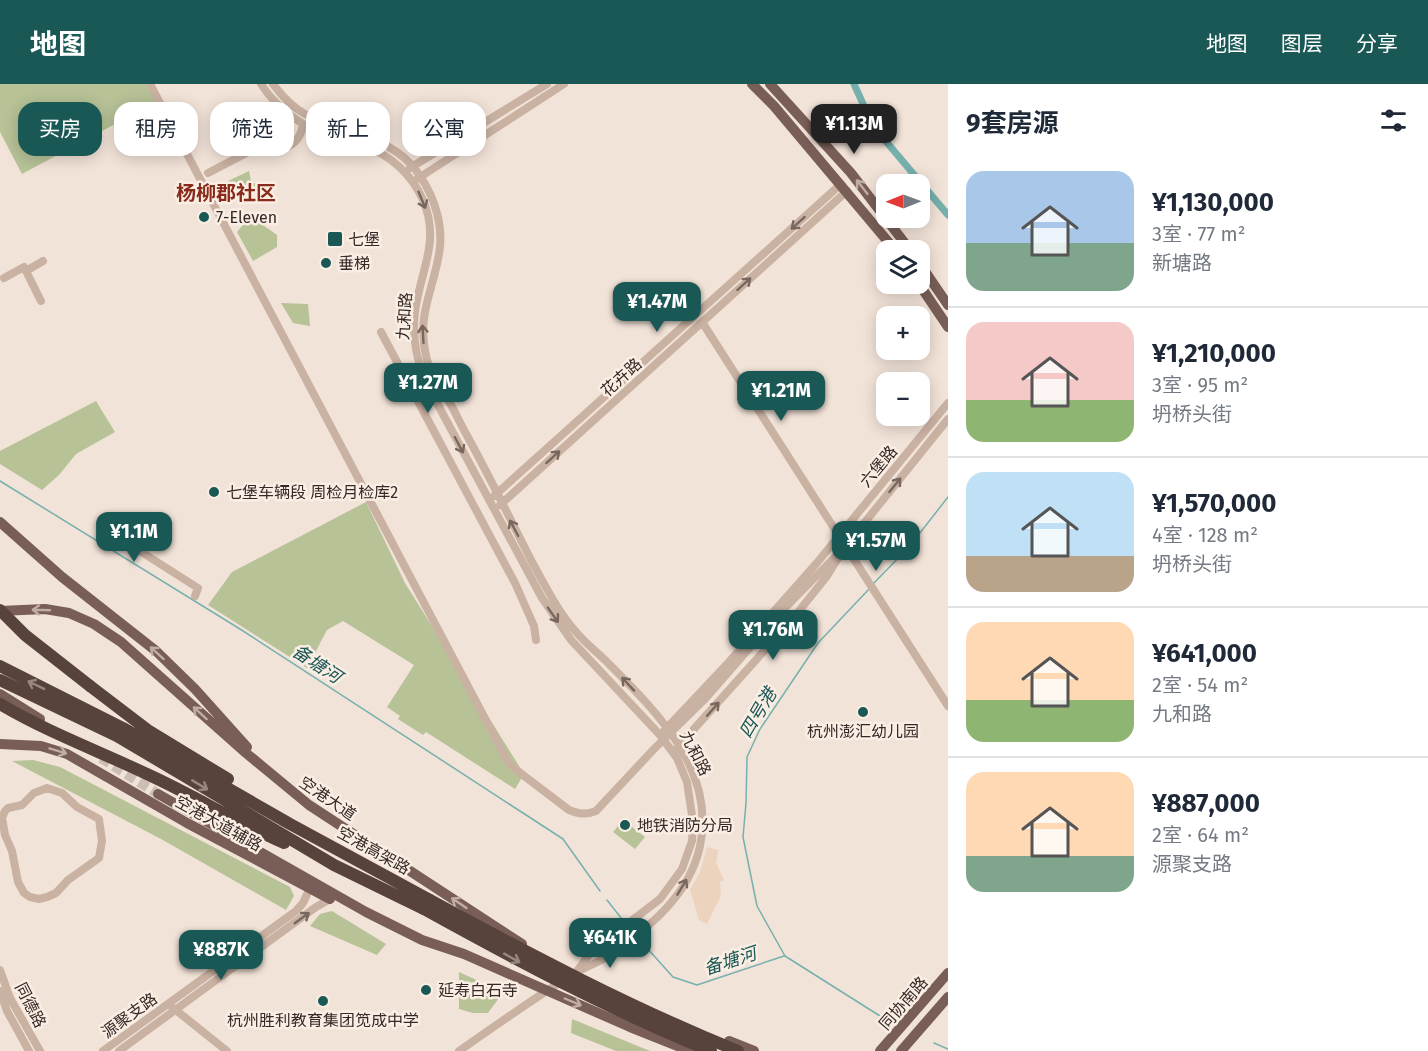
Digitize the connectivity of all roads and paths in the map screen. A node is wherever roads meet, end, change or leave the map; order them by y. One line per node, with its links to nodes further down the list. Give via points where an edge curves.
1 (150, 84): 29 (street, bridge)
2 (261, 84): 8 (street, 九和路)
3 (273, 84): 9 (street, 九和路, via 305,114 383,143)
4 (547, 84): 9 (street)
5 (564, 84): 12 (street)
6 (752, 84): 14 (main road)
7 (770, 84): 16 (main road, one-way to 7, via 851,173)
8 (303, 124): 10 (street, 九和路, via 378,152); 11 (street, via 296,142 289,146 275,138)
9 (413, 166): 10 (street); 12 (street, 九和路)
10 (405, 171): 13 (street, 九和路)
11 (208, 173)
12 (421, 176): 13 (street); 30 (street, 九和路, one-way to 12, via 427,363 425,301 441,239 436,208)
13 (413, 182): 32 (street, 九和路, one-way to 32, via 428,215 431,239 415,312 418,363)
14 (844, 188): 15 (main road); 24 (street, 花卉路, one-way to 14); 30 (street, 花卉路, one-way to 30)
15 (887, 240)
16 (902, 240)
17 (43, 261): 18 (street)
18 (26, 271): 19 (street, via 24,267); 22 (street)
19 (4, 278)
20 (930, 279): 23 (main road)
21 (927, 294): 25 (main road)
22 (41, 301)
23 (948, 305)
24 (702, 322): 33 (street, 花卉路, one-way to 24); 37 (street)
25 (948, 327)
26 (381, 332): 43 (street, via 516,583)
27 (948, 403): 37 (street, 六堡路)
28 (948, 419): 38 (street, 六堡路, one-way to 28)
29 (366, 491): 31 (street); 42 (street, bridge, via 508,762 558,804 578,814 603,807)
30 (497, 493): 32 (street, 花卉路); 33 (street, 九和路)
31 (343, 495)
32 (489, 500): 34 (street, 九和路)
33 (502, 503): 34 (street, 花卉路); 51 (street, 九和路, one-way to 33, via 573,629 547,589)
34 (494, 510): 52 (street, 九和路, one-way to 52, via 542,598 571,640)
35 (0, 522): 56 (main road, one-way to 35, via 156,651)
36 (124, 525): 40 (street, via 121,539 198,588)
37 (838, 536): 38 (street); 39 (street, 六堡路)
38 (845, 547): 42 (street); 48 (street); 54 (street, 六堡路, one-way to 38, via 791,621)
39 (816, 564): 42 (street); 51 (street, 六堡路)
40 (195, 596)
41 (0, 610): 56 (main road, 空港大道, one-way to 41, via 121,642 94,624 69,613 45,609); 58 (highway, bridge, via 25,635 149,730)
42 (780, 613)
43 (536, 640)
44 (0, 666): 58 (highway, 空港高架路, one-way to 44, via 123,728)
45 (0, 680): 60 (highway, 空港高架路, one-way to 60, via 117,736)
46 (0, 694): 50 (main road)
47 (0, 704): 50 (highway)
48 (948, 706)
49 (0, 712): 50 (highway)
50 (34, 720): 60 (highway)
51 (668, 727): 52 (street, 六堡路); 54 (street, 九和路)
52 (660, 735): 55 (street, 九和路)
53 (0, 744): 61 (main road, 空港大道辅路, one-way to 61, via 41,746 67,754)
54 (679, 746): 55 (street, 六堡路); 66 (street, 九和路, one-way to 54, via 602,960 662,913 680,893 691,871 700,843 703,809 693,769)
55 (673, 752): 66 (street, 九和路, via 692,806 688,857 660,899 592,951)
56 (285, 786): 66 (main road, 空港大道, one-way to 56, via 528,948)
57 (158, 794): 64 (main road)
58 (290, 824): 63 (highway, 空港高架路)
59 (3, 835): 59 (street, via 5,811 47,788 62,793 99,819 102,842 99,858 56,893 39,899 24,893 10,842)
60 (334, 865): 63 (highway, 空港高架路)
61 (310, 888): 62 (main road, 空港大道辅路); 71 (street, 源聚支路, via 296,911)
62 (330, 900): 64 (main road, 空港大道辅路, via 366,919); 72 (street, 源聚支路, one-way to 62)
63 (427, 905): 80 (highway, 空港高架路, one-way to 80, bridge, via 539,972); 81 (highway, 空港高架路, bridge, via 681,1028)
64 (422, 940): 69 (main road, via 464,954)
65 (0, 970): 74 (street, 同德路, via 10,998)
66 (576, 972): 69 (street); 82 (main road, 空港大道)
67 (948, 974): 83 (main road, 同协南路)
68 (0, 991): 73 (street, 同德路)
69 (548, 992): 78 (street); 79 (main road, one-way to 79)
70 (948, 998): 84 (main road, 同协南路)
71 (168, 1004): 72 (street); 75 (street, 源聚支路)
72 (176, 1010): 76 (street, 源聚支路); 77 (street)
73 (28, 1051)
74 (40, 1051)
75 (103, 1051)
76 (118, 1051)
77 (228, 1051)
78 (459, 1051)
79 (690, 1051)
80 (711, 1051)
81 (738, 1051)
82 (754, 1051)
83 (880, 1051)
84 (901, 1051)

